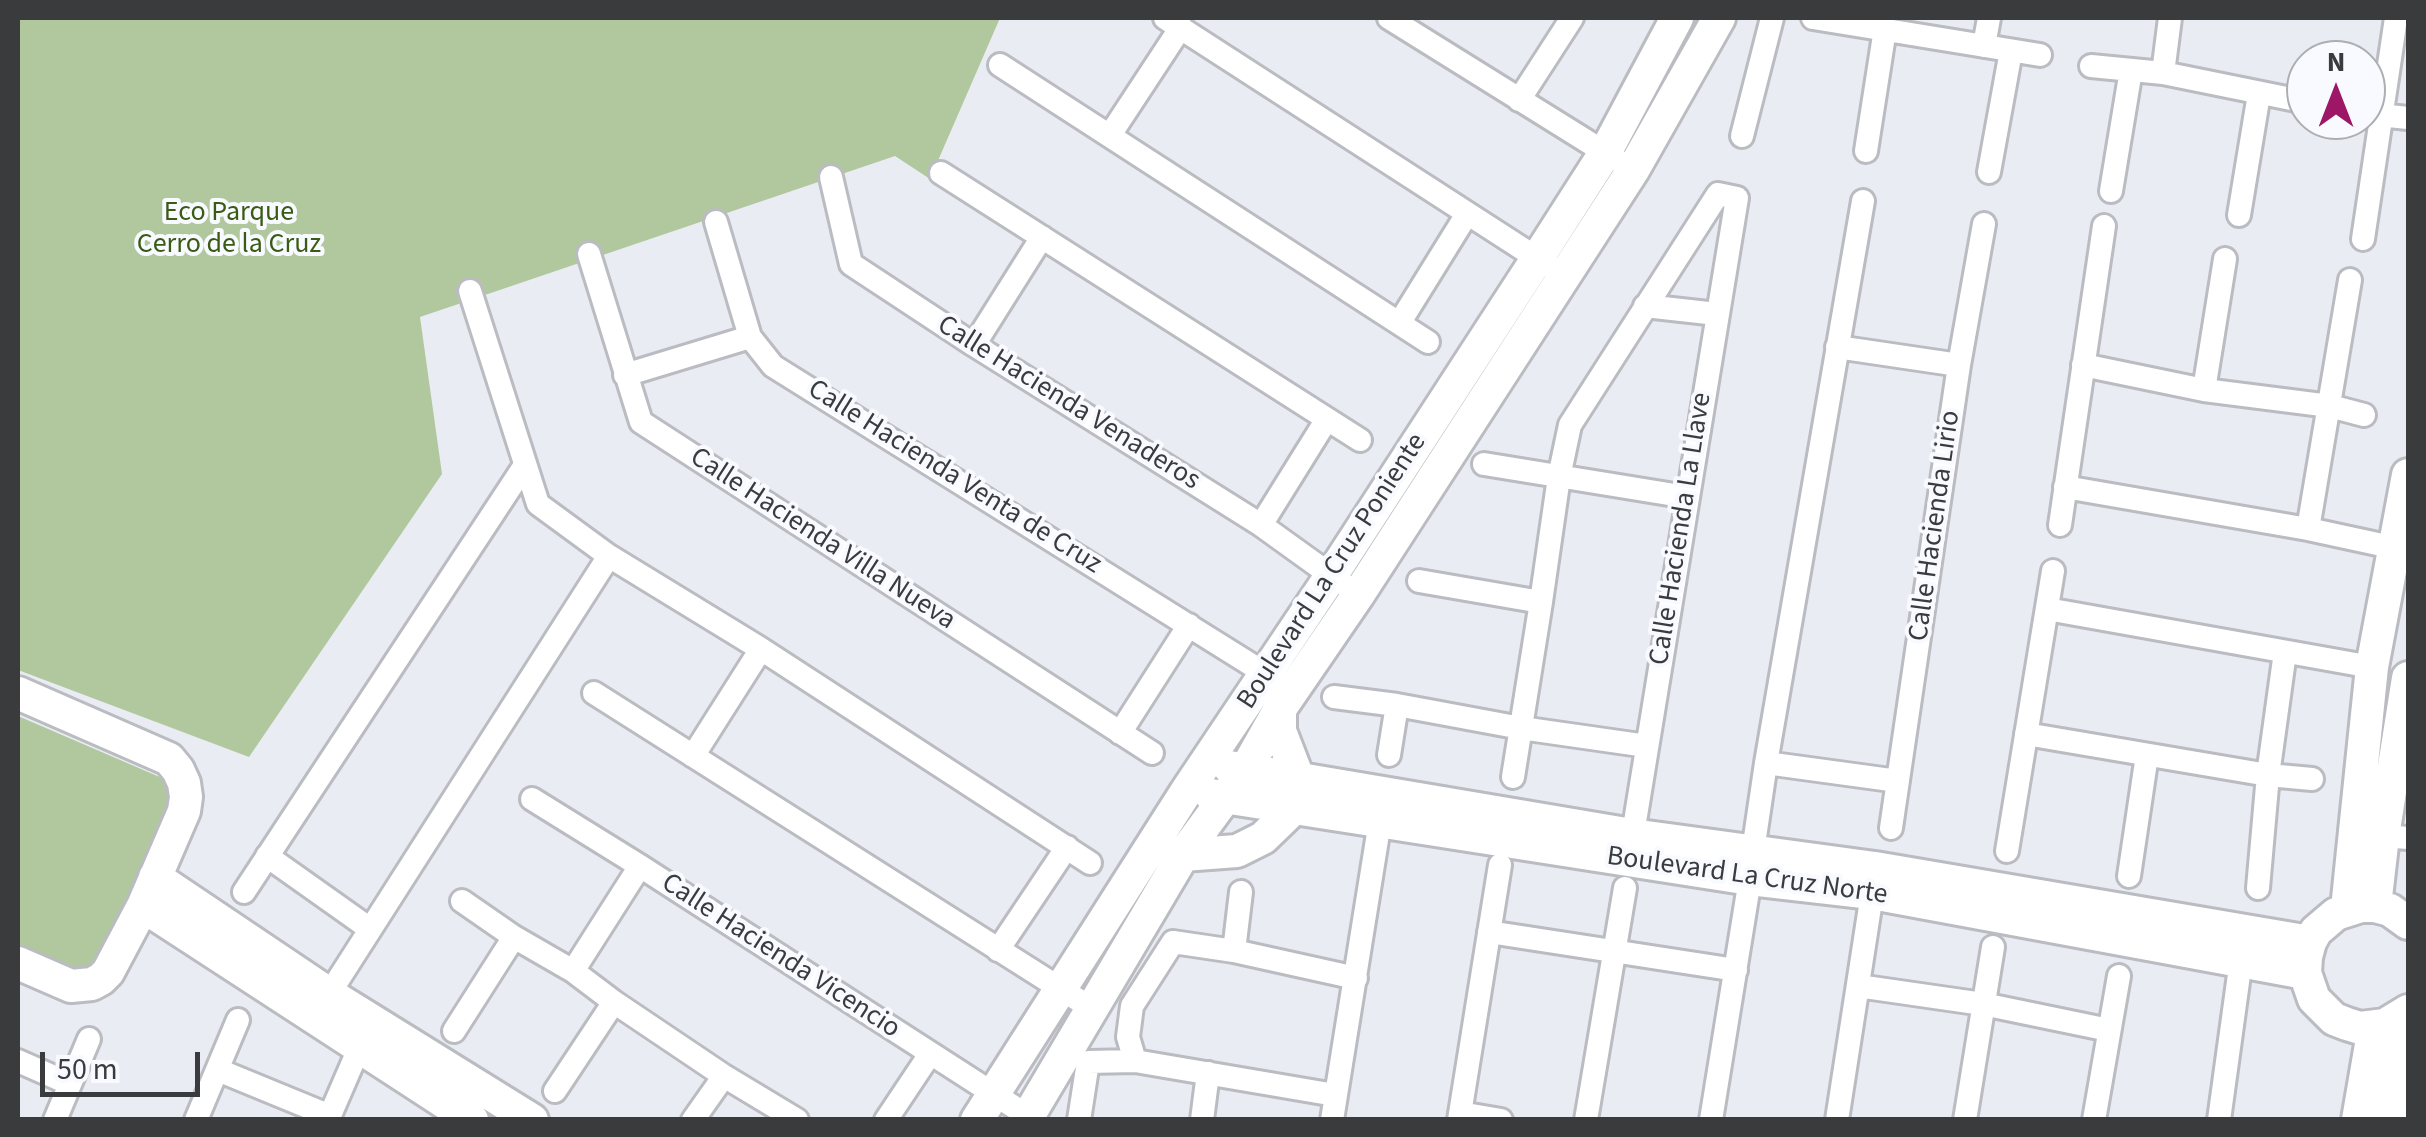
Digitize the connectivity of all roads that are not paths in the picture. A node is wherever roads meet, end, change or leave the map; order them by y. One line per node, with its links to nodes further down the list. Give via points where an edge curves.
1 (1389, 18): 22 (street)
2 (1572, 18): 22 (street)
3 (1677, 18): 27 (street, Boulevard La Cruz Poniente)
4 (1719, 18): 28 (street, Boulevard La Cruz Poniente)
5 (1772, 18): 24 (street)
6 (1813, 18): 11 (street)
7 (1989, 18): 12 (street)
8 (2170, 18): 19 (street)
9 (2396, 18): 15 (street)
10 (1173, 22): 23 (street); 34 (street)
11 (1885, 29): 12 (street); 26 (street)
12 (1984, 46): 13 (street)
13 (2011, 52): 14 (street); 29 (street)
14 (2040, 55)
15 (2386, 60)
16 (1000, 65): 23 (street)
17 (2090, 66): 18 (street)
18 (2131, 70): 19 (street); 32 (street)
19 (2163, 73): 20 (street)
20 (2259, 94): 21 (street); 35 (street)
21 (2286, 99)
22 (1519, 100): 27 (street)
23 (1110, 135): 48 (street)
24 (1742, 136)
25 (2371, 140): 40 (street)
26 (1866, 151)
27 (1604, 152): 28 (street); 43 (street, Boulevard La Cruz Poniente)
28 (1633, 170): 43 (street, Boulevard La Cruz Poniente)
29 (1988, 172)
30 (941, 174): 39 (street)
31 (831, 177): 51 (street, Calle Hacienda Venaderos, via 851,264)
32 (2111, 191)
33 (1863, 202): 52 (street)
34 (1467, 214): 43 (street); 48 (street)
35 (2238, 214)
36 (716, 222): 49 (street, Calle Hacienda Venta de Cruz)
37 (1984, 224): 54 (street, Calle Hacienda Lirio)
38 (2104, 226): 53 (street)
39 (1042, 237): 51 (street); 59 (street)
40 (2363, 240)
41 (589, 254): 55 (street, Calle Hacienda Villa Nueva)
42 (2225, 259): 56 (street)
43 (1551, 267): 73 (street, Boulevard La Cruz Poniente); 75 (street, Boulevard La Cruz Poniente)
44 (2350, 280): 57 (street)
45 (470, 290): 62 (street)
46 (1644, 306): 47 (street); 47 (street, Calle Hacienda La Llave, via 1718,194 1737,198); 63 (street, via 1570,425)
47 (1717, 314): 66 (street, Calle Hacienda La Llave)
48 (1400, 322): 50 (street)
49 (750, 337): 55 (street); 79 (street, Calle Hacienda Venta de Cruz, via 773,366)
50 (1428, 342)
51 (974, 345): 67 (street, Calle Hacienda Venaderos)
52 (1837, 347): 54 (street); 98 (street)
53 (2084, 365): 56 (street); 65 (street)
54 (1959, 366): 104 (street, Calle Hacienda Lirio)
55 (624, 375): 91 (street, Calle Hacienda Villa Nueva, via 641,422)
56 (2204, 390): 57 (street)
57 (2330, 406): 58 (street); 69 (street)
58 (2364, 416)
59 (1328, 418): 60 (street); 67 (street)
60 (1360, 440)
61 (1484, 464): 63 (street)
62 (525, 466): 71 (street, via 538,504); 114 (street)
63 (1558, 477): 66 (street); 76 (street)
64 (2408, 480): 70 (street)
65 (2065, 488): 68 (street); 69 (street)
66 (1688, 497): 93 (street, Calle Hacienda La Llave)
67 (1260, 525): 73 (street, Calle Hacienda Venaderos)
68 (2060, 525)
69 (2308, 528): 70 (street)
70 (2396, 548): 78 (street)
71 (609, 556): 80 (street); 129 (street)
72 (2052, 572): 77 (street)
73 (1331, 576): 75 (street, Calle Hacienda Venaderos); 83 (street, Boulevard La Cruz Poniente)
74 (1419, 582): 76 (street)
75 (1358, 595): 89 (street, Boulevard La Cruz Poniente)
76 (1542, 602): 90 (street)
77 (2046, 610): 81 (street); 92 (street)
78 (2396, 610): 82 (street)
79 (1190, 625): 83 (street, Calle Hacienda Venta de Cruz); 91 (street)
80 (761, 649): 97 (street); 111 (street)
81 (2285, 652): 82 (street); 100 (street)
82 (2372, 667): 127 (street)
83 (1266, 674): 102 (street, Boulevard La Cruz Poniente)
84 (2408, 678): 110 (street)
85 (18, 693): 123 (street, via 169,759 178,770 184,811)
86 (594, 693): 97 (street)
87 (1334, 698): 88 (street)
88 (1397, 705): 90 (street); 95 (street)
89 (1280, 710): 99 (street, Boulevard La Cruz Poniente); 105 (street)
90 (1521, 728): 93 (street); 101 (street)
91 (1120, 733): 94 (street, Calle Hacienda Villa Nueva)
92 (2026, 734): 96 (street); 112 (street)
93 (1647, 746): 115 (street, Calle Hacienda La Llave)
94 (1152, 754)
95 (1390, 754)
96 (2147, 754): 100 (street); 120 (street)
97 (693, 756): 133 (street)
98 (1766, 763): 104 (street); 118 (street)
99 (1246, 769): 102 (street, Boulevard La Cruz Norte); 105 (street, Boulevard La Cruz Norte); 106 (street, Boulevard La Cruz Poniente)
100 (2268, 775): 103 (street); 122 (street)
101 (1513, 776)
102 (1196, 778): 106 (street, Boulevard La Cruz Norte); 144 (street, Boulevard La Cruz Poniente)
103 (2312, 779)
104 (1898, 781): 109 (street, Calle Hacienda Lirio)
105 (1296, 794): 106 (street, Boulevard La Cruz Norte); 108 (street, Boulevard La Cruz Norte); 113 (street, via 1262,838 1237,852); 115 (street, Boulevard La Cruz Norte)
106 (1227, 798): 113 (street, Boulevard La Cruz Poniente)
107 (532, 799): 119 (street, Calle Hacienda Vicencio)
108 (1380, 821): 115 (street, Boulevard La Cruz Norte); 142 (street)
109 (1891, 828)
110 (2396, 837): 127 (street)
111 (1067, 847): 116 (street); 133 (street)
112 (2007, 851)
113 (1183, 855): 148 (street, Boulevard La Cruz Poniente)
114 (267, 856): 124 (street); 129 (street)
115 (1629, 861): 118 (street, Boulevard La Cruz Norte); 135 (street, Calle Hacienda La Llave)
116 (1090, 863)
117 (1500, 864): 130 (street)
118 (1751, 865): 121 (street, Boulevard La Cruz Norte); 139 (street)
119 (640, 866): 140 (street); 157 (street, Calle Hacienda Vicencio)
120 (2129, 876)
121 (1874, 881): 136 (street, Boulevard La Cruz Norte); 137 (street, Boulevard La Cruz Norte); 143 (street)
122 (2258, 888)
123 (149, 891): 138 (street, via 108,972 92,984 71,986); 145 (street); 156 (street)
124 (244, 892)
125 (1242, 892): 134 (street)
126 (462, 902): 131 (street)
127 (2361, 908): 128 (street, via 2390,910); 136 (street, via 2325,922)
128 (2408, 923)
129 (370, 929): 145 (street)
130 (1490, 932): 135 (street); 169 (street)
131 (514, 937): 140 (street); 153 (street)
132 (1993, 947): 147 (street)
133 (998, 950): 144 (street)
134 (1234, 951): 142 (street); 159 (street, via 1173,942 1132,1006 1128,1037)
135 (1615, 952): 139 (street); 182 (street, Calle Hacienda La Llave)
136 (2308, 958): 137 (street, Boulevard La Cruz Norte); 152 (street, via 2314,999 2334,1019)
137 (2241, 960): 187 (street)
138 (18, 963)
139 (1736, 970): 183 (street)
140 (573, 971): 146 (street)
141 (2119, 976): 154 (street)
142 (1356, 978): 166 (street)
143 (1858, 986): 147 (street); 184 (street)
144 (1060, 988): 148 (street); 167 (street, Boulevard La Cruz Poniente)
145 (329, 994): 168 (street)
146 (614, 1002): 162 (street); 165 (street)
147 (1983, 1004): 154 (street); 185 (street)
148 (1091, 1008): 171 (street, Boulevard La Cruz Poniente)
149 (2408, 1011): 152 (street)
150 (238, 1020): 160 (street)
151 (2408, 1021): 164 (street)
152 (2374, 1027): 188 (street)
153 (454, 1030)
154 (2109, 1030): 186 (street)
155 (89, 1040): 163 (street)
156 (360, 1046): 168 (street); 170 (street)
157 (930, 1054): 167 (street, Calle Hacienda Vicencio); 177 (street)
158 (18, 1061): 163 (street)
159 (1135, 1062): 161 (street); 178 (street, via 1088,1062)
160 (218, 1070): 170 (street); 173 (street)
161 (1208, 1074): 166 (street); 179 (street)
162 (724, 1076): 175 (street); 176 (street)
163 (70, 1084): 172 (street)
164 (2401, 1085): 189 (street)
165 (556, 1091)
166 (1336, 1096): 180 (street)
167 (985, 1107): 171 (street, Calle Hacienda Vicencio)
168 (467, 1109): 174 (street)
169 (1460, 1116): 181 (street)
170 (329, 1118)
171 (1027, 1118)
172 (54, 1120)
173 (196, 1120)
174 (532, 1120)
175 (693, 1120)
176 (797, 1120)
177 (886, 1120)
178 (1079, 1120)
179 (1202, 1120)
180 (1332, 1120)
181 (1501, 1120)
182 (1586, 1120)
183 (1711, 1120)
184 (1838, 1120)
185 (1965, 1120)
186 (2094, 1120)
187 (2219, 1120)
188 (2358, 1120)
189 (2389, 1120)

